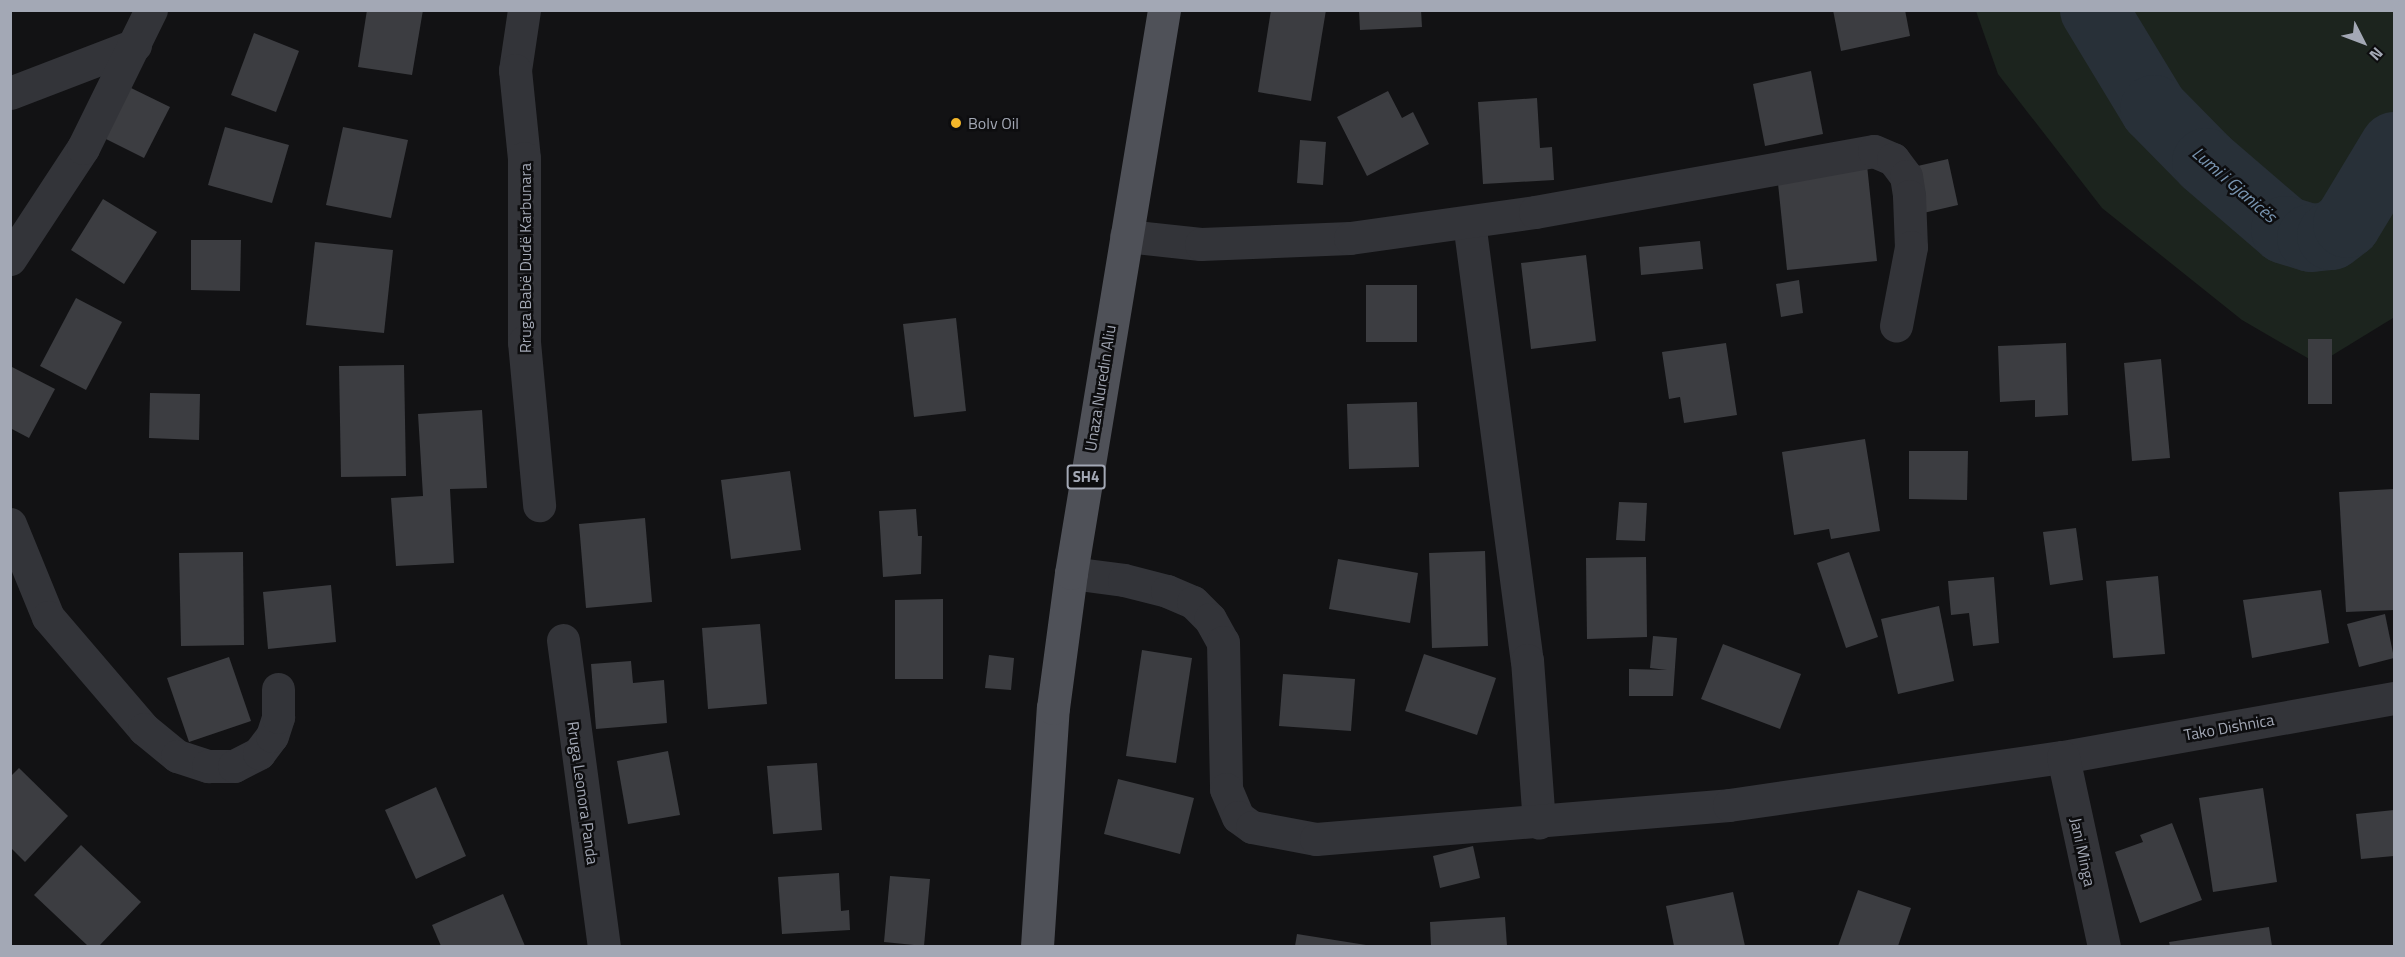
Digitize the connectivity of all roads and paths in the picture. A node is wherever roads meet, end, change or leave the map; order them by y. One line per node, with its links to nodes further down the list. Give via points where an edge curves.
1 (151, 10): 4 (street)
2 (524, 10): 10 (street, Rruga Babë Dudë Karbunara, via 515,70 525,178 524,342)
3 (1164, 10): 7 (main road, Unaza Nuredin Aliu / SH4)
4 (135, 45): 5 (street); 8 (street, via 82,148)
5 (10, 93)
6 (1469, 222): 7 (street, via 1272,243 1201,244); 9 (street, via 1874,151 1893,159 1906,176 1909,196 1911,247); 17 (street, via 1527,660)
7 (1126, 236): 12 (main road, Unaza Nuredin Aliu / SH4)
8 (10, 259)
9 (1896, 326)
10 (539, 506)
11 (10, 524): 14 (street, via 48,617 144,729 177,756 208,766 234,766 259,753 272,736 278,717)
12 (1071, 573): 17 (street, Tako Dishnica, via 1167,591 1193,602 1210,619 1223,642 1227,678 1226,789 1238,817 1252,827 1317,839); 19 (main road, Unaza Nuredin Aliu / SH4, via 1053,708)
13 (563, 640): 18 (street, Rruga Leonora Panda)
14 (278, 689)
15 (2394, 698): 16 (street, Tako Dishnica)
16 (2063, 757): 17 (street, Tako Dishnica, via 1729,805); 20 (street, Jani Minga)
17 (1539, 823)
18 (604, 946)
19 (1037, 946)
20 (2104, 946)

